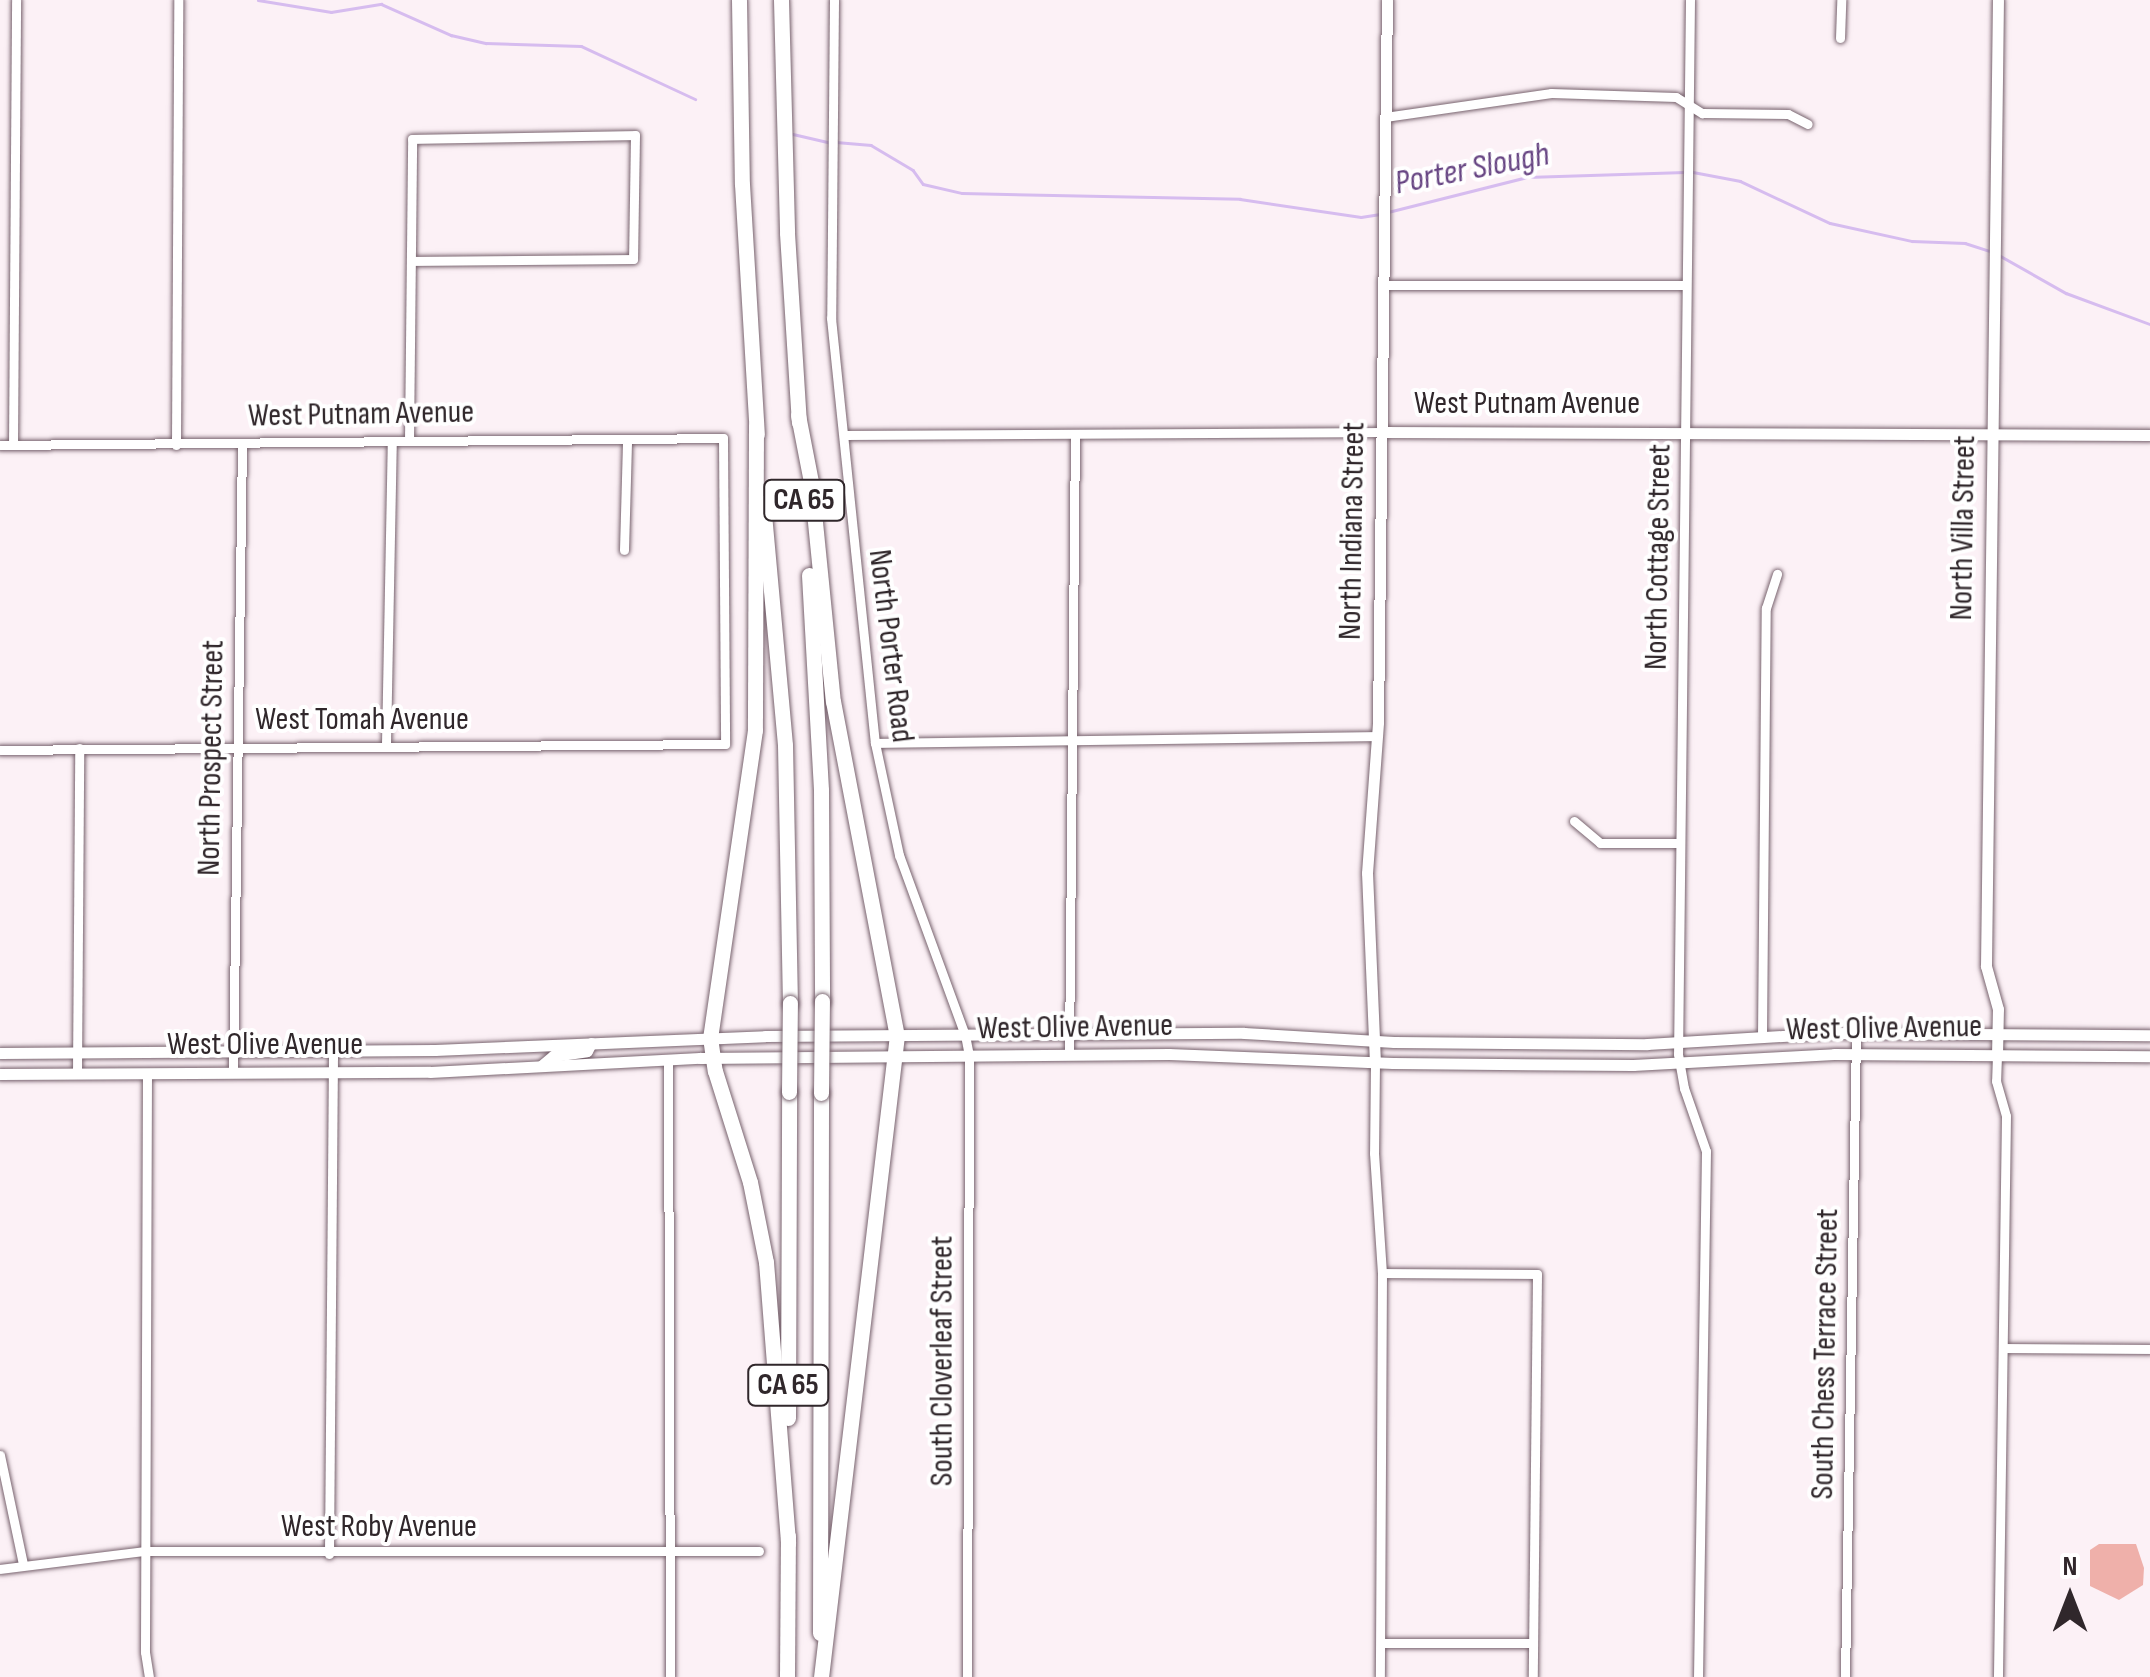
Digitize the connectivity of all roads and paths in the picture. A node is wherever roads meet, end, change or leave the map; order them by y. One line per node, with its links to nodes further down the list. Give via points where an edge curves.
1 (16, 0): 31 (street)
2 (178, 0): 29 (street)
3 (738, 0): 18 (highway, CA 65)
4 (780, 0): 17 (highway, CA 65)
5 (834, 0): 23 (street, North Porter Road, via 831,318)
6 (1386, 0): 12 (main road, North Indiana Street)
7 (1690, 0): 11 (street, North Cottage Street)
8 (1841, 0): 10 (street)
9 (1998, 0): 21 (main road, North Villa Street)
10 (1840, 38)
11 (1688, 105): 12 (street, via 1676,97 1551,93); 13 (street, via 1702,113 1788,114); 16 (street, North Cottage Street)
12 (1386, 117): 15 (main road, North Indiana Street)
13 (1808, 124)
14 (411, 261): 14 (street, via 412,138 635,135 633,259); 25 (street)
15 (1383, 285): 16 (street); 19 (main road, North Indiana Street)
16 (1685, 286): 20 (street, North Cottage Street)
17 (798, 415): 48 (highway, via 833,700); 89 (highway, CA 65, bridge, via 819,740)
18 (756, 425): 50 (highway, via 755,730); 77 (highway, CA 65, bridge, via 786,745)
19 (1382, 432): 20 (main road, West Putnam Avenue); 22 (street, West Putnam Avenue); 34 (main road, North Indiana Street)
20 (1685, 432): 21 (main road, West Putnam Avenue); 43 (street, North Cottage Street)
21 (1993, 433): 24 (main road, West Putnam Avenue); 46 (main road, North Villa Street, via 1986,966)
22 (1074, 434): 23 (street, West Putnam Avenue); 35 (street)
23 (844, 435): 36 (street, North Porter Road)
24 (2150, 435)
25 (409, 440): 26 (street, West Putnam Avenue); 27 (street, West Putnam Avenue)
26 (626, 440): 32 (street); 38 (street, West Putnam Avenue, via 724,438)
27 (392, 441): 28 (street, West Putnam Avenue); 37 (street)
28 (242, 444): 29 (street, West Putnam Avenue); 39 (street, North Prospect Street)
29 (176, 445): 31 (street, West Putnam Avenue)
30 (0, 446): 31 (street, West Putnam Avenue)
31 (13, 446)
32 (624, 550)
33 (1777, 574): 49 (street, via 1766,608)
34 (1377, 736): 35 (street); 51 (main road, North Indiana Street, via 1366,873)
35 (1072, 738): 36 (street); 45 (street)
36 (876, 743): 53 (street, North Porter Road, via 900,855)
37 (386, 744): 38 (street, West Tomah Avenue); 39 (street, West Tomah Avenue)
38 (724, 744)
39 (236, 746): 40 (street, West Tomah Avenue); 56 (street, North Prospect Street)
40 (80, 748): 41 (street, West Tomah Avenue); 55 (street)
41 (0, 750)
42 (1574, 821): 43 (street, via 1600,843)
43 (1680, 843): 58 (street, North Cottage Street)
44 (1856, 1033): 46 (main road, West Olive Avenue); 49 (main road, West Olive Avenue); 59 (street, South Chess Terrace Street)
45 (1069, 1034): 51 (main road, West Olive Avenue, via 1244,1032); 53 (main road, West Olive Avenue); 60 (street)
46 (1997, 1034): 47 (main road, West Olive Avenue); 61 (main road, North Villa Street)
47 (2150, 1034)
48 (897, 1035): 50 (main road, West Olive Avenue); 53 (main road, West Olive Avenue); 62 (highway)
49 (1762, 1036): 58 (main road, West Olive Avenue)
50 (710, 1038): 52 (main road, West Olive Avenue); 64 (highway)
51 (1374, 1041): 58 (main road, West Olive Avenue); 66 (main road, North Indiana Street)
52 (591, 1043): 54 (main road, West Olive Avenue); 67 (main road, via 587,1051 553,1056)
53 (967, 1045): 60 (main road, West Olive Avenue); 62 (main road, West Olive Avenue); 90 (street, South Cloverleaf Street)
54 (334, 1051): 56 (main road, West Olive Avenue); 69 (street)
55 (77, 1052): 56 (main road, West Olive Avenue); 57 (main road, West Olive Avenue); 72 (street)
56 (233, 1052): 68 (street, North Prospect Street)
57 (0, 1053)
58 (1678, 1054): 59 (main road, West Olive Avenue); 66 (main road, West Olive Avenue); 93 (street, North Cottage Street, via 1706,1151)
59 (1856, 1054): 61 (main road, West Olive Avenue); 94 (street, South Chess Terrace Street)
60 (1069, 1055): 66 (main road, West Olive Avenue, via 1243,1054)
61 (1997, 1055): 63 (main road, West Olive Avenue); 74 (street, via 2006,1116)
62 (896, 1056): 64 (main road, West Olive Avenue); 89 (highway)
63 (2150, 1056)
64 (712, 1058): 65 (main road, West Olive Avenue); 77 (highway, via 766,1262)
65 (668, 1059): 67 (main road, West Olive Avenue); 78 (street)
66 (1374, 1063): 73 (street)
67 (541, 1066): 69 (main road, West Olive Avenue)
68 (233, 1072): 69 (main road, West Olive Avenue); 70 (main road, West Olive Avenue)
69 (334, 1072): 81 (street)
70 (147, 1073): 72 (main road, West Olive Avenue); 79 (street)
71 (0, 1074): 72 (main road, West Olive Avenue)
72 (77, 1074)
73 (1382, 1273): 84 (street); 85 (street, via 1537,1274)
74 (2005, 1348): 75 (street); 95 (street)
75 (2150, 1349)
76 (0, 1454): 82 (street)
77 (788, 1543): 88 (highway, CA 65)
78 (667, 1548): 80 (street, West Roby Avenue); 81 (street, West Roby Avenue); 87 (street)
79 (145, 1551): 81 (street, West Roby Avenue); 82 (street, West Roby Avenue); 86 (street)
80 (759, 1551)
81 (329, 1554)
82 (23, 1564): 83 (street, West Roby Avenue)
83 (0, 1569)
84 (1380, 1643): 85 (street); 91 (street)
85 (1533, 1643): 92 (street)
86 (149, 1677)
87 (670, 1677)
88 (786, 1677)
89 (820, 1677)
90 (967, 1677)
91 (1380, 1677)
92 (1533, 1677)
93 (1698, 1677)
94 (1845, 1677)
95 (1998, 1677)

